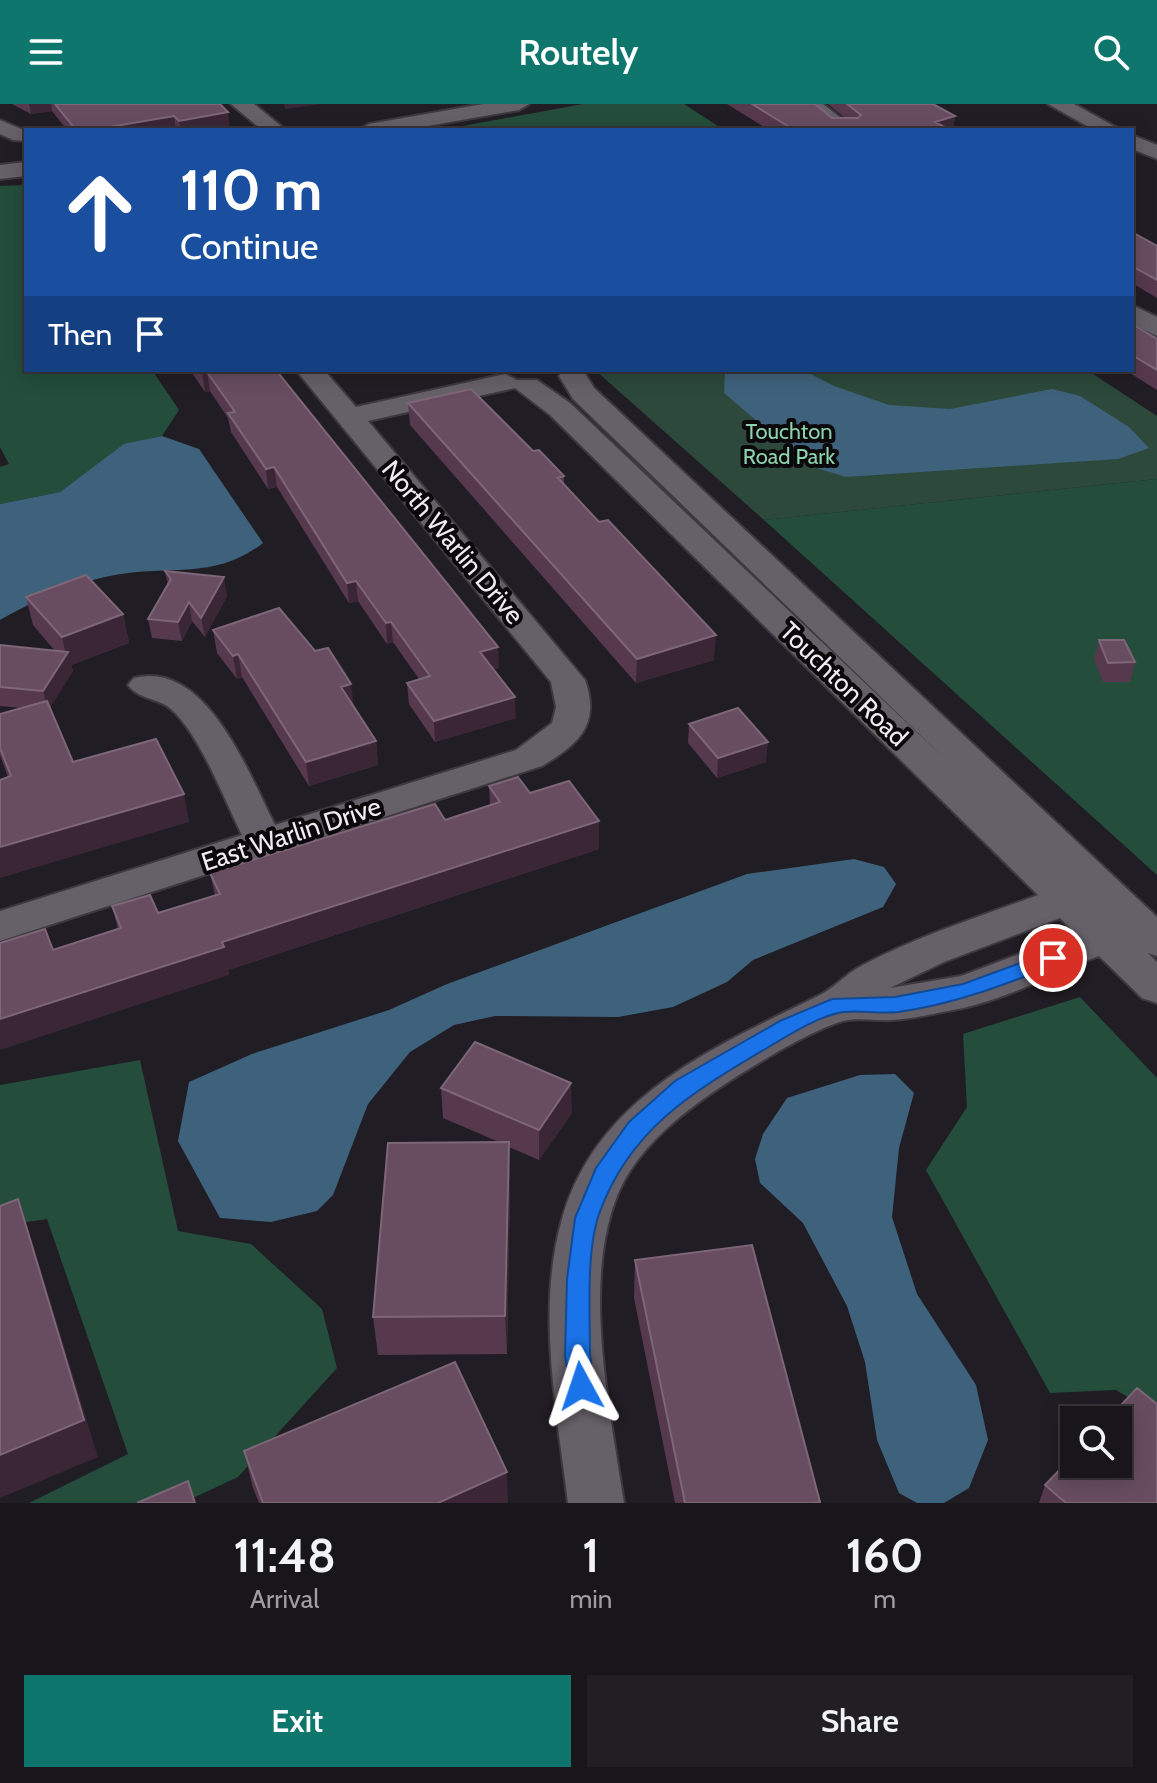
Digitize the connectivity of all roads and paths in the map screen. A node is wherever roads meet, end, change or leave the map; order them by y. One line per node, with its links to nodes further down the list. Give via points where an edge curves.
1 (241, 104): 6 (street)
2 (519, 104): 7 (street)
3 (810, 104): 8 (street)
4 (1058, 104): 9 (street)
5 (0, 126): 10 (street)
6 (272, 128)
7 (381, 128)
8 (842, 128)
9 (1106, 128)
10 (20, 136)
11 (1134, 142): 12 (street)
12 (1157, 153)
13 (24, 169): 14 (street)
14 (0, 172)
15 (1134, 314): 16 (street)
16 (1157, 328)
17 (312, 372): 22 (street, North Warlin Drive)
18 (466, 372): 21 (street)
19 (576, 373): 20 (street, Touchton Road, via 552,384); 26 (street, Touchton Road, via 583,393)
20 (507, 379): 21 (street); 26 (street, Touchton Road, via 560,409)
21 (422, 391): 22 (street)
22 (342, 409): 24 (street, North Warlin Drive, via 568,680 576,699)
23 (146, 685): 25 (street, via 182,699 202,721)
24 (572, 723): 25 (street, East Warlin Drive, via 558,741 529,758)
25 (265, 842): 27 (street, East Warlin Drive)
26 (1084, 894): 28 (street, Touchton Road); 29 (street)
27 (0, 926)
28 (1134, 934): 30 (street, Touchton Road); 31 (street)
29 (931, 953): 31 (street); 32 (street, via 872,978)
30 (1157, 987)
31 (967, 991): 32 (street, via 895,1004)
32 (840, 1005): 33 (street, via 788,1026 683,1087 636,1129 604,1175 586,1218 579,1279 578,1357)
33 (596, 1503)

